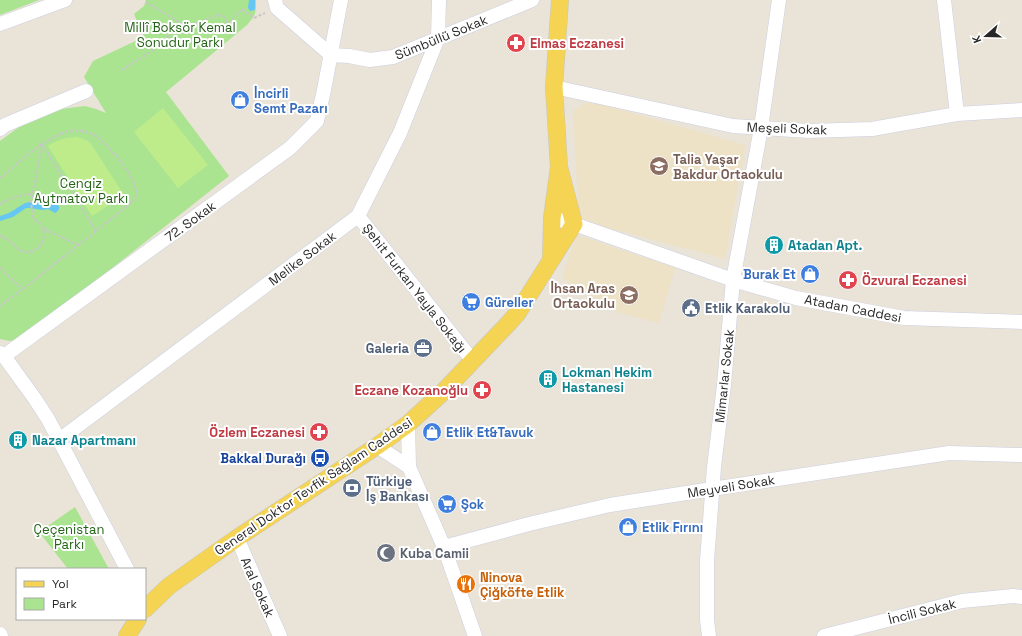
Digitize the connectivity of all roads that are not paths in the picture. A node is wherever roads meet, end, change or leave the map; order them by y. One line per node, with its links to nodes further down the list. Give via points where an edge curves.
1 (65, 0): 9 (street)
2 (341, 0): 11 (street, 72. Sokak)
3 (439, 0): 10 (street, Melike Sokak)
4 (532, 0): 10 (street, Sümbüllü Sokak)
5 (560, 0): 12 (main road)
6 (779, 0): 16 (street, Mimarlar Sokak)
7 (944, 0): 15 (street)
8 (276, 4): 11 (street)
9 (0, 24)
10 (438, 38): 11 (street, Sümbüllü Sokak, via 393,57 370,60); 19 (street, Melike Sokak, via 400,133)
11 (331, 54): 25 (street, 72. Sokak, via 317,121 290,148)
12 (554, 87): 16 (street, Meşeli Sokak, via 733,126); 18 (main road)
13 (86, 91): 17 (street)
14 (1022, 110): 15 (street, Meşeli Sokak)
15 (957, 114): 16 (street, Meşeli Sokak, via 872,129 809,131)
16 (761, 128): 23 (street, Mimarlar Sokak)
17 (0, 129)
18 (559, 167): 20 (main road); 21 (main road)
19 (358, 216): 26 (street, Şehit Furkan Yayla Sokağı); 28 (street, Melike Sokak)
20 (552, 218): 21 (street, Atadan Caddesi); 22 (main road)
21 (574, 224): 22 (main road, General Doktor Tevfik Sağlam Caddesi); 23 (street, Atadan Caddesi)
22 (551, 260): 26 (main road, General Doktor Tevfik Sağlam Caddesi, via 513,318)
23 (733, 280): 24 (street, Atadan Caddesi, via 796,298 904,318); 32 (street, Mimarlar Sokak)
24 (1022, 322)
25 (2, 355): 28 (street, via 36,398)
26 (473, 361): 27 (main road, General Doktor Tevfik Sağlam Caddesi)
27 (408, 424): 29 (main road, General Doktor Tevfik Sağlam Caddesi); 31 (street)
28 (59, 440): 35 (street)
29 (377, 446): 31 (street); 33 (main road, General Doktor Tevfik Sağlam Caddesi)
30 (1022, 455): 32 (street, Meyveli Sokak, via 949,453)
31 (409, 467): 34 (street)
32 (712, 489): 34 (street, Meyveli Sokak, via 610,505); 42 (street, Mimarlar Sokak, via 707,561)
33 (237, 538): 37 (main road, General Doktor Tevfik Sağlam Caddesi, via 169,586); 40 (street, Aral Sokak)
34 (444, 547): 41 (street)
35 (126, 568)
36 (1022, 597): 43 (street, İncili Sokak, via 962,600)
37 (146, 607)
38 (137, 620): 39 (main road, General Doktor Tevfik Sağlam Caddesi)
39 (127, 636)
40 (280, 636)
41 (475, 636)
42 (709, 636)
43 (824, 636)

